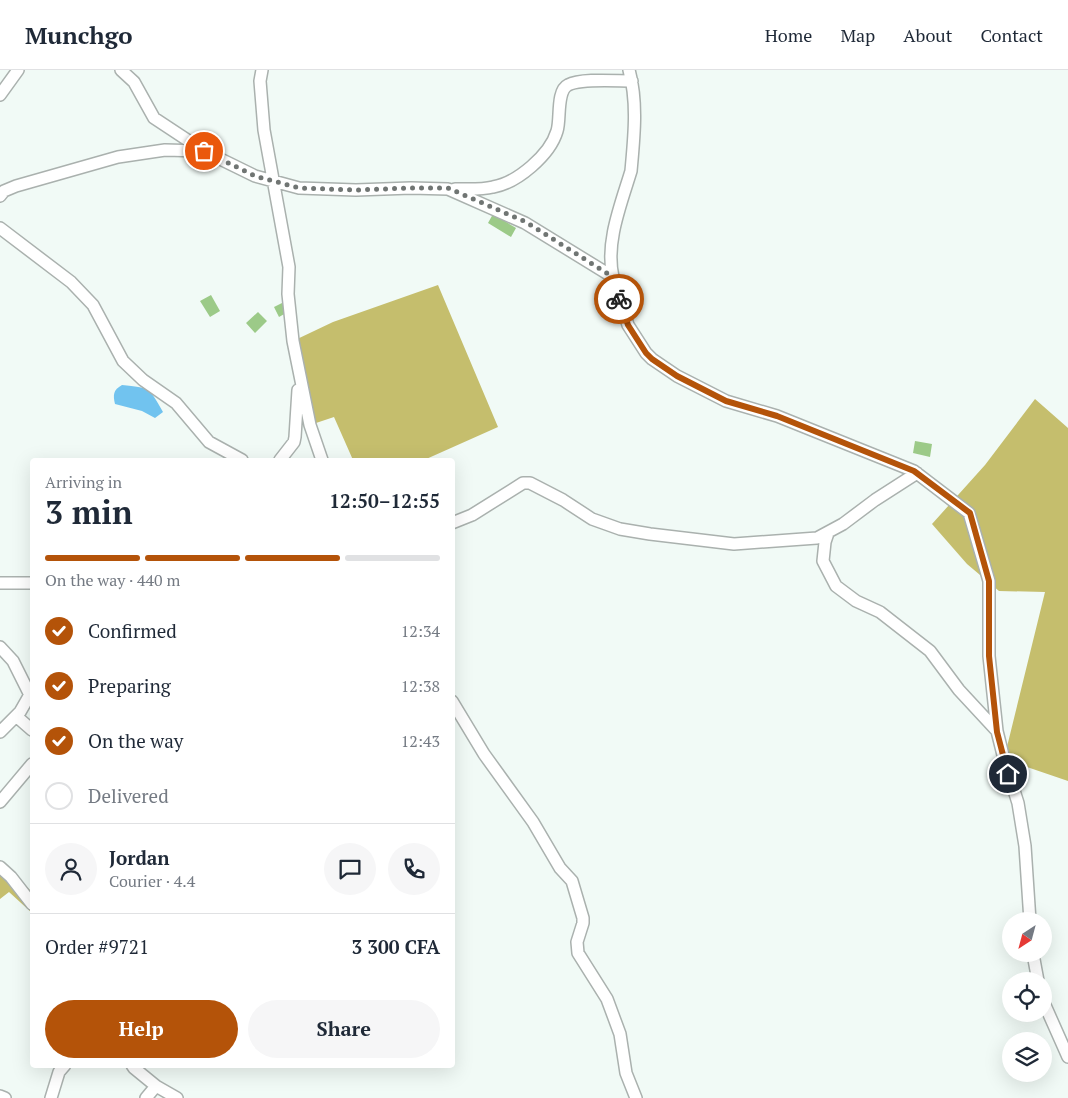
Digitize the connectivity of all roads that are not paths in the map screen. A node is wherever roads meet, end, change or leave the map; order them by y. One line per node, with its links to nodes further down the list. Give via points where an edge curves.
1 (18, 70): 7 (street)
2 (121, 70): 6 (street)
3 (128, 70): 6 (street)
4 (262, 70): 9 (street, via 264,130)
5 (631, 75): 10 (street, via 566,85 561,91 556,133 535,164 516,177 495,187); 13 (street, via 634,130 631,171 614,229 610,266)
6 (134, 82): 8 (street, via 154,118)
7 (0, 95)
8 (204, 151): 9 (street); 11 (street, via 165,150 118,157 16,186)
9 (273, 182): 10 (street, via 299,188 356,190); 14 (street, via 289,267 288,294)
10 (448, 188): 13 (street, via 526,222)
11 (0, 196)
12 (0, 228): 15 (street, via 71,282 93,305 123,361 176,403 209,442)
13 (613, 277): 18 (street, via 624,316 641,346 652,359 677,376 726,401 777,416)
14 (298, 373): 16 (street, via 295,437); 17 (street)
15 (238, 458)
16 (282, 458)
17 (321, 458)
18 (917, 473): 20 (street); 30 (street, via 970,513 989,581 989,656)
19 (455, 521): 20 (street, via 530,483 592,518 620,529 734,544 814,539)
20 (828, 533): 30 (street, via 823,561 836,586 856,601 880,612 930,651 959,690)
21 (0, 583): 22 (street)
22 (30, 583)
23 (0, 648): 24 (street, via 13,661)
24 (30, 691)
25 (30, 695): 27 (street)
26 (455, 706): 46 (street, via 560,868 572,881 583,918 577,942 578,953 607,999 620,1034 626,1073)
27 (16, 716): 28 (street); 29 (street)
28 (30, 728)
29 (0, 732)
30 (997, 732): 35 (street, via 1018,803)
31 (30, 766): 32 (street)
32 (0, 802)
33 (0, 867): 34 (street)
34 (30, 901)
35 (1029, 912)
36 (1052, 1021): 37 (street)
37 (1068, 1057)
38 (62, 1068): 43 (street)
39 (134, 1068): 40 (street)
40 (156, 1086): 44 (street); 45 (street)
41 (0, 1096): 42 (street)
42 (5, 1098)
43 (51, 1098)
44 (146, 1098)
45 (177, 1098)
46 (636, 1098)

